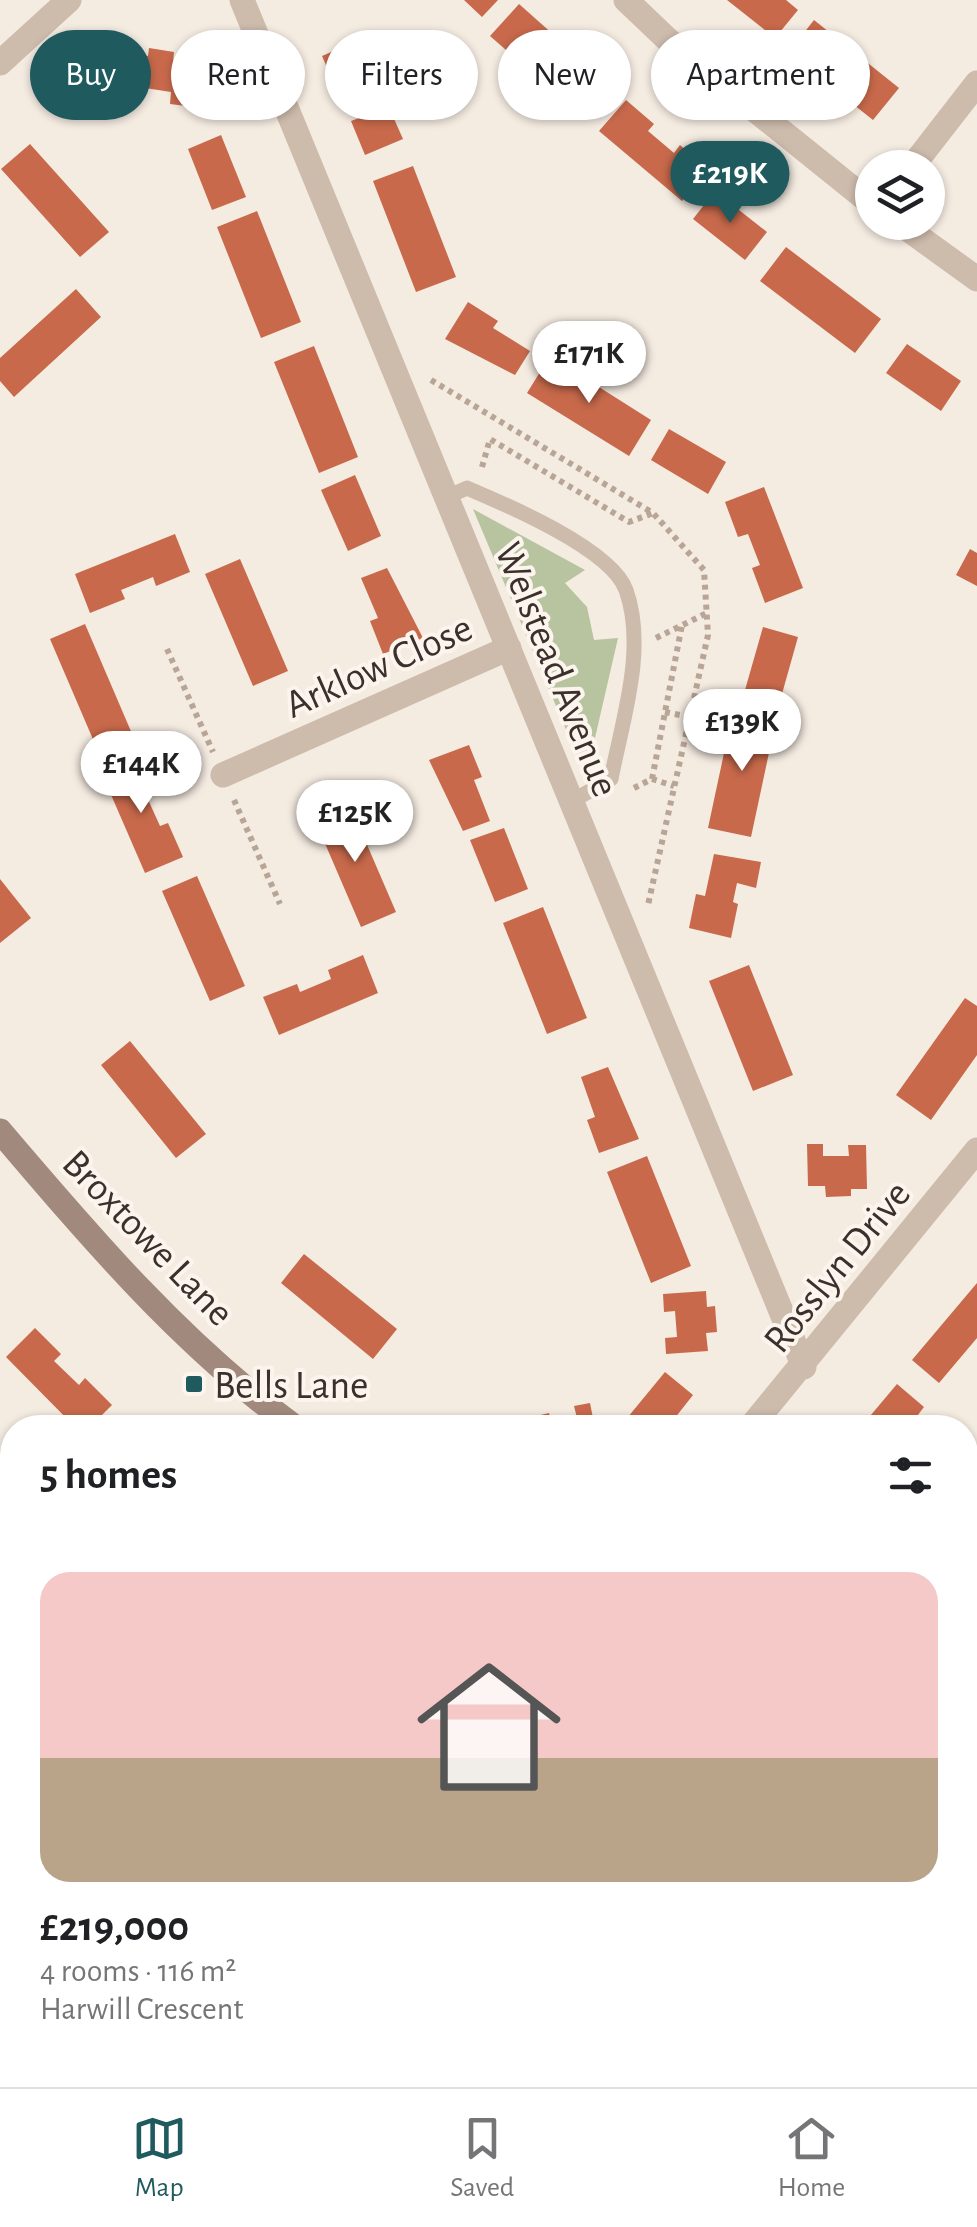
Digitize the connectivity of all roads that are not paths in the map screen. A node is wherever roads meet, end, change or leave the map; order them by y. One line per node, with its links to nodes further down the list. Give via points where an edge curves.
1 (69, 0): 4 (street)
2 (242, 0): 10 (street, Welstead Avenue)
3 (626, 0): 7 (street)
4 (0, 63)
5 (977, 83): 6 (street)
6 (924, 150)
7 (855, 191)
8 (923, 240): 9 (street)
9 (977, 279)
10 (457, 492): 11 (street, Welstead Avenue); 13 (lane, via 510,506 598,558 626,587 633,650 610,779)
11 (509, 648): 12 (street, Arklow Close); 13 (street, Welstead Avenue)
12 (223, 776)
13 (572, 802): 16 (street, Welstead Avenue)
14 (0, 1131): 17 (main road, Broxtowe Lane, via 133,1284)
15 (977, 1150): 16 (street, Rosslyn Drive)
16 (804, 1366): 18 (street, Rosslyn Drive)
17 (278, 1415)
18 (761, 1415)

